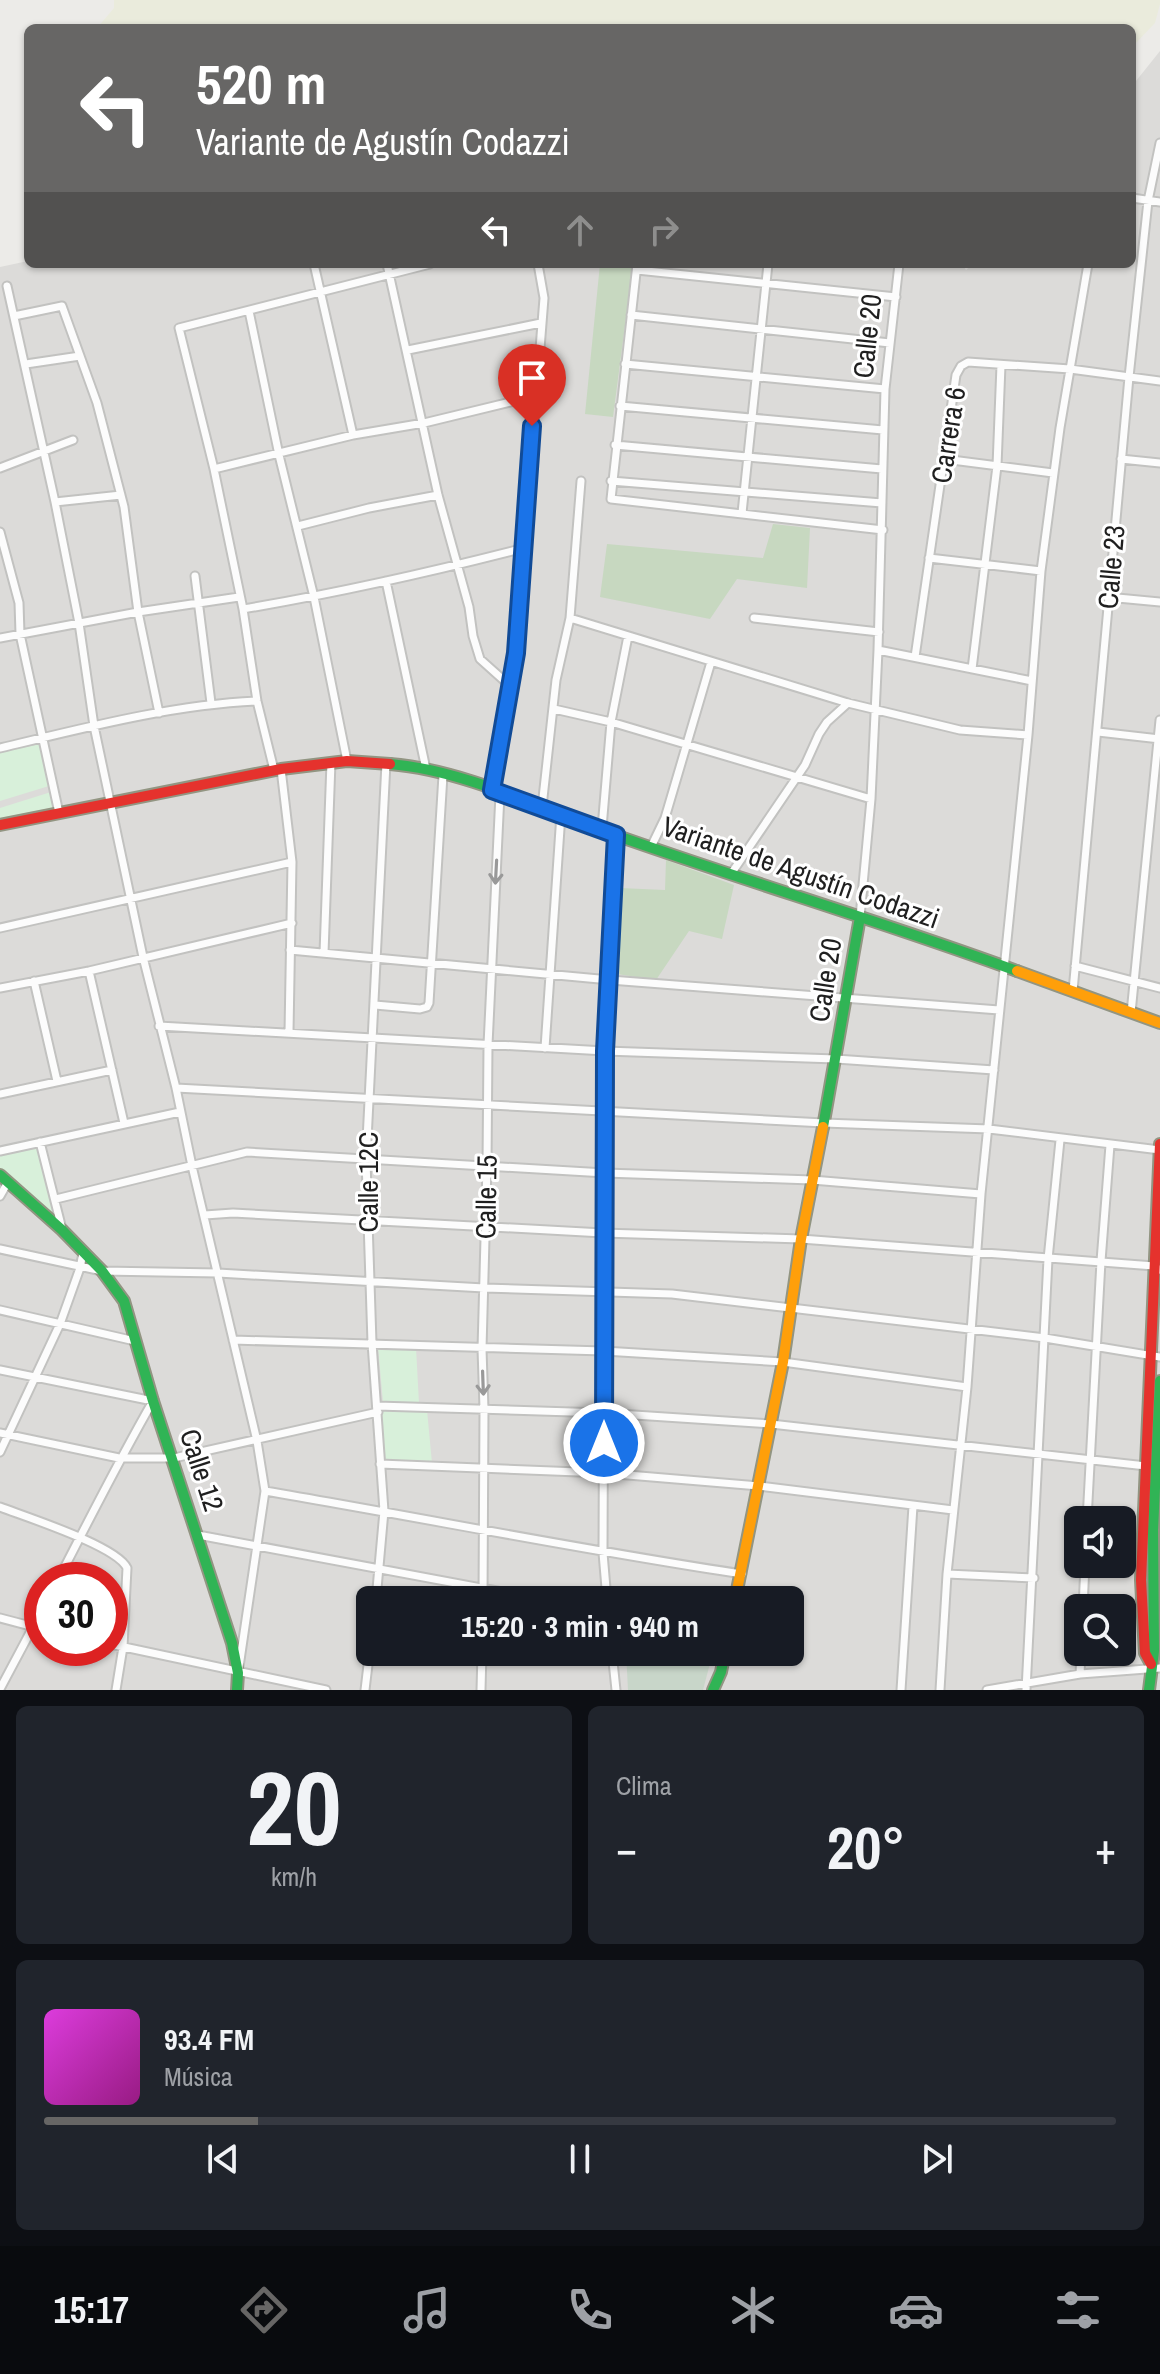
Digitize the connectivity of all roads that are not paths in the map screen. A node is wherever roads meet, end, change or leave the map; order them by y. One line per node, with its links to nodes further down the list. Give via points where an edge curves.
1 (1160, 143): 3 (street, Calle 23)
2 (1136, 199): 3 (street)
3 (1148, 201): 4 (street); 32 (street, Calle 23)
4 (1160, 202)
5 (315, 268): 17 (street)
6 (388, 268): 14 (street)
7 (412, 268): 14 (street)
8 (539, 268): 22 (street, Calle 15, via 544,298)
9 (637, 268): 20 (street)
10 (645, 268): 15 (street)
11 (768, 268): 15 (street)
12 (899, 268): 18 (street, Calle 20)
13 (1087, 268): 30 (street)
14 (389, 273): 17 (street); 25 (street)
15 (766, 284): 18 (street); 23 (street)
16 (7, 286): 21 (street)
17 (320, 292): 19 (street); 40 (street)
18 (896, 297): 24 (street, Calle 20)
19 (249, 311): 44 (street); 51 (street, via 179,328)
20 (631, 315): 23 (street); 28 (street)
21 (14, 316): 26 (street, via 62,306); 27 (street)
22 (541, 323): 25 (street); 35 (street, Calle 15)
23 (762, 331): 24 (street); 31 (street)
24 (890, 343): 34 (street, Calle 20)
25 (408, 350): 38 (street)
26 (80, 356): 27 (street); 57 (street)
27 (26, 364): 43 (street)
28 (625, 364): 31 (street); 36 (street)
29 (1001, 365): 30 (street, Carrera 6); 46 (street, Carrera 6, via 961,366); 49 (street)
30 (1070, 369): 32 (street, Carrera 6); 53 (street)
31 (757, 377): 34 (street); 37 (street)
32 (1129, 377): 33 (street, Carrera 6); 47 (street, Calle 23)
33 (1160, 381)
34 (885, 389): 39 (street, Calle 20)
35 (535, 396): 38 (street); 65 (street, Calle 15)
36 (620, 406): 37 (street); 42 (street)
37 (753, 419): 39 (street); 45 (street)
38 (424, 423): 40 (street); 58 (street)
39 (883, 430): 52 (street, Calle 20)
40 (353, 435): 44 (street)
41 (73, 440): 43 (street)
42 (615, 445): 45 (street); 55 (street)
43 (45, 452): 50 (street); 59 (street)
44 (279, 455): 51 (street); 62 (street)
45 (749, 456): 52 (street); 56 (street)
46 (944, 459): 49 (street); 66 (street, Carrera 6)
47 (1121, 459): 48 (street); 74 (street, Calle 23)
48 (1160, 463)
49 (997, 466): 53 (street); 67 (street)
50 (0, 468)
51 (214, 469): 72 (street)
52 (882, 469): 60 (street, Calle 20)
53 (1053, 473): 69 (street)
54 (581, 481): 79 (street)
55 (611, 481): 56 (street); 61 (street, via 614,501)
56 (744, 492): 60 (street); 61 (street)
57 (121, 495): 59 (street); 78 (street)
58 (438, 495): 62 (street); 68 (street)
59 (55, 502): 81 (street)
60 (882, 503): 63 (street, Calle 20)
61 (742, 513): 63 (street)
62 (298, 526): 73 (street)
63 (883, 530): 82 (street, Calle 20)
64 (0, 532): 83 (street, via 19,603)
65 (524, 548): 68 (street); 91 (street, Calle 15)
66 (929, 558): 67 (street); 87 (street, Carrera 6)
67 (984, 563): 69 (street); 89 (street)
68 (456, 566): 71 (street); 91 (street, via 480,659)
69 (1041, 571): 90 (street)
70 (195, 576): 76 (street)
71 (386, 581): 73 (street); 110 (street)
72 (239, 597): 76 (street); 77 (street)
73 (314, 597): 77 (street); 107 (street)
74 (1107, 597): 75 (street); 101 (street, Calle 23)
75 (1160, 602)
76 (199, 603): 78 (street); 93 (street)
77 (243, 609): 92 (street)
78 (138, 612): 81 (street); 97 (street)
79 (570, 618): 84 (street); 95 (street)
80 (754, 618): 82 (street)
81 (79, 623): 83 (street); 100 (street)
82 (879, 632): 86 (street, Calle 20)
83 (20, 634): 85 (street); 103 (street)
84 (628, 636): 88 (street); 99 (street)
85 (0, 638)
86 (878, 650): 87 (street); 96 (street, Calle 20)
87 (915, 657): 89 (street)
88 (711, 662): 94 (street); 105 (street)
89 (972, 669): 90 (street)
90 (1032, 681): 102 (street)
91 (509, 685): 114 (street, Calle 15)
92 (257, 701): 93 (street); 111 (street)
93 (211, 703): 97 (street)
94 (848, 703): 96 (street); 113 (street, via 827,722)
95 (554, 709): 99 (street); 117 (street)
96 (874, 710): 102 (street, via 960,730); 115 (street, Calle 20)
97 (159, 713): 100 (street)
98 (1160, 720): 104 (street)
99 (611, 722): 105 (street); 121 (street)
100 (94, 726): 103 (street); 116 (street)
101 (1098, 732): 104 (street); 136 (street, Calle 23)
102 (1028, 735): 135 (street)
103 (43, 737): 106 (street); 118 (street)
104 (1159, 739): 142 (street)
105 (686, 746): 113 (street); 123 (street)
106 (0, 748)
107 (347, 761): 108 (main road, Variante de Agustín Codazzi); 109 (main road, Variante de Agustín Codazzi)
108 (331, 762): 111 (main road, Variante de Agustín Codazzi); 131 (street)
109 (386, 763): 110 (main road, Variante de Agustín Codazzi); 133 (street, Calle 12C)
110 (426, 769): 112 (main road, Variante de Agustín Codazzi)
111 (277, 770): 116 (main road, Variante de Agustín Codazzi); 124 (street)
112 (443, 775): 114 (main road, Variante de Agustín Codazzi); 134 (street)
113 (797, 776): 115 (street); 125 (street)
114 (496, 792): 117 (main road, Variante de Agustín Codazzi); 137 (street, Calle 15, one-way to 137)
115 (871, 799): 127 (street, Calle 20)
116 (110, 802): 118 (main road, Variante de Agustín Codazzi); 126 (street)
117 (542, 807): 119 (main road, Variante de Agustín Codazzi)
118 (59, 813): 120 (main road, Variante de Agustín Codazzi)
119 (561, 814): 121 (main road, Variante de Agustín Codazzi); 139 (street)
120 (0, 825)
121 (602, 828): 122 (main road, Variante de Agustín Codazzi)
122 (616, 835): 123 (main road, Variante de Agustín Codazzi); 140 (street)
123 (651, 847): 125 (main road, Variante de Agustín Codazzi)
124 (292, 862): 126 (street); 128 (street)
125 (731, 874): 127 (main road, Variante de Agustín Codazzi)
126 (131, 899): 129 (street); 132 (street)
127 (860, 917): 135 (main road, Variante de Agustín Codazzi); 146 (main road, Calle 20)
128 (292, 923): 130 (street); 132 (street)
129 (0, 928)
130 (290, 950): 131 (street); 152 (street)
131 (324, 953): 133 (street)
132 (143, 957): 138 (street); 151 (street)
133 (377, 959): 134 (street); 147 (street, Calle 12C)
134 (432, 964): 137 (street); 147 (street, via 427,1007)
135 (1004, 966): 145 (main road, Variante de Agustín Codazzi); 148 (street)
136 (1075, 966): 142 (street); 145 (street, Calle 23)
137 (490, 968): 139 (street); 154 (street, Calle 15)
138 (89, 971): 141 (street); 158 (street)
139 (551, 973): 140 (street); 155 (street)
140 (610, 980): 146 (street); 156 (street)
141 (34, 981): 143 (street); 160 (street)
142 (1135, 982): 144 (street); 149 (street)
143 (0, 988)
144 (1160, 988)
145 (1073, 991): 149 (main road, Variante de Agustín Codazzi)
146 (845, 999): 148 (street); 157 (main road, Calle 20)
147 (375, 1005): 153 (street, Calle 12C)
148 (999, 1010): 159 (street)
149 (1131, 1013): 150 (main road, Variante de Agustín Codazzi)
150 (1160, 1023)
151 (159, 1026): 152 (street); 161 (street)
152 (289, 1032): 153 (street)
153 (372, 1039): 154 (street); 163 (street, Calle 12C)
154 (488, 1045): 155 (street); 164 (street, Calle 15)
155 (545, 1048): 156 (street)
156 (605, 1051): 157 (street); 165 (street)
157 (836, 1059): 159 (street); 168 (main road, Calle 20)
158 (112, 1070): 160 (street); 167 (street)
159 (994, 1070): 169 (street)
160 (57, 1081): 162 (street)
161 (176, 1088): 163 (street); 166 (street)
162 (0, 1094)
163 (368, 1099): 164 (street); 175 (street, Calle 12C)
164 (487, 1103): 165 (street); 176 (street, Calle 15)
165 (604, 1111): 168 (street); 178 (street)
166 (180, 1112): 167 (street); 177 (street)
167 (124, 1123): 171 (street)
168 (824, 1123): 169 (street); 180 (main road, Calle 20)
169 (989, 1129): 170 (street); 181 (street)
170 (1060, 1140): 172 (street); 193 (street)
171 (40, 1142): 174 (street); 183 (street)
172 (1110, 1145): 173 (street); 194 (street)
173 (1160, 1148): 196 (main road)
174 (0, 1151)
175 (366, 1160): 176 (street); 177 (street, via 247,1152); 185 (street, Calle 12C)
176 (487, 1165): 178 (street); 186 (street, Calle 15)
177 (192, 1166): 183 (street); 184 (street)
178 (605, 1173): 180 (street); 188 (street)
179 (4, 1178): 182 (street); 187 (main road, Calle 12)
180 (812, 1180): 181 (street); 189 (main road, Calle 20)
181 (981, 1194): 191 (street)
182 (0, 1196)
183 (56, 1199): 187 (street)
184 (205, 1215): 185 (street); 198 (street)
185 (366, 1220): 186 (street); 199 (street, Calle 12C)
186 (485, 1226): 188 (street); 200 (street, Calle 15)
187 (62, 1230): 192 (main road, Calle 12)
188 (603, 1233): 189 (street); 201 (street)
189 (801, 1239): 191 (street); 202 (main road, Calle 20)
190 (0, 1249): 195 (street)
191 (977, 1251): 193 (street); 205 (street)
192 (83, 1253): 195 (street); 197 (main road, Calle 12)
193 (1048, 1259): 194 (street); 206 (street)
194 (1101, 1261): 196 (street); 210 (street)
195 (80, 1268): 197 (street); 204 (street)
196 (1157, 1268): 213 (main road)
197 (102, 1271): 198 (street); 208 (main road, Calle 12, via 124,1301)
198 (218, 1273): 199 (street); 207 (street)
199 (371, 1282): 200 (street); 209 (street, Calle 12C)
200 (484, 1288): 201 (street); 211 (street, Calle 15)
201 (603, 1292): 202 (street); 212 (street)
202 (790, 1308): 205 (street); 214 (main road, Calle 20)
203 (0, 1310): 204 (street)
204 (60, 1324): 208 (street); 216 (street)
205 (971, 1330): 206 (street); 218 (street)
206 (1045, 1338): 210 (street); 228 (street)
207 (233, 1340): 209 (street); 225 (street)
208 (135, 1341): 219 (main road, Calle 12)
209 (372, 1343): 211 (street); 220 (street, Calle 12C)
210 (1098, 1346): 213 (street); 231 (street)
211 (482, 1349): 212 (street); 221 (street, Calle 15, one-way to 221)
212 (604, 1351): 214 (street); 222 (street)
213 (1156, 1356): 233 (main road)
214 (783, 1362): 218 (street); 223 (main road, Calle 20)
215 (0, 1370): 216 (street)
216 (32, 1378): 219 (street); 224 (street)
217 (1160, 1381): 233 (main road)
218 (967, 1387): 226 (street)
219 (153, 1401): 229 (street); 230 (main road, Calle 12)
220 (378, 1409): 221 (street); 225 (street); 232 (street, Calle 12C)
221 (484, 1409): 222 (street); 234 (street, Calle 15)
222 (604, 1413): 223 (street); 235 (street)
223 (771, 1424): 226 (street); 236 (main road, Calle 20)
224 (4, 1434): 227 (street); 229 (street)
225 (257, 1441): 230 (street); 237 (street)
226 (961, 1446): 228 (street); 241 (street)
227 (0, 1452)
228 (1040, 1454): 231 (street); 254 (street)
229 (119, 1458): 230 (street); 246 (street)
230 (174, 1458): 245 (main road, Calle 12)
231 (1090, 1460): 233 (street); 239 (street)
232 (380, 1464): 234 (street); 242 (street, Calle 12C)
233 (1153, 1466): 244 (main road); 270 (main road, via 1141,1580 1145,1653)
234 (483, 1468): 235 (street); 243 (street, Calle 15)
235 (604, 1473): 236 (street); 248 (street)
236 (759, 1486): 238 (street); 252 (main road, Calle 20)
237 (265, 1491): 242 (street); 247 (street)
238 (913, 1506): 241 (street); 284 (street)
239 (1088, 1506)
240 (0, 1507): 246 (street)
241 (953, 1510): 253 (street)
242 (384, 1511): 243 (street); 251 (street, Calle 12C)
243 (483, 1528): 248 (street); 257 (street, Calle 15)
244 (1157, 1530): 270 (main road)
245 (198, 1535): 247 (street); 272 (main road, Calle 12)
246 (80, 1537): 249 (street); 250 (street)
247 (257, 1545): 251 (street); 272 (street)
248 (603, 1553): 252 (street); 258 (street)
249 (67, 1562)
250 (124, 1562)
251 (379, 1571): 255 (street, Calle 12C); 256 (street)
252 (742, 1574): 259 (main road, Calle 20)
253 (947, 1574): 254 (street); 285 (street)
254 (1034, 1578): 274 (street)
255 (377, 1586)
256 (466, 1586)
257 (483, 1586)
258 (606, 1586)
259 (739, 1586)
260 (0, 1618): 261 (street)
261 (24, 1624)
262 (128, 1648): 272 (street)
263 (24, 1650): 275 (street)
264 (120, 1666): 276 (street)
265 (368, 1666): 279 (street)
266 (482, 1666): 280 (street)
267 (613, 1666): 281 (street)
268 (722, 1666): 271 (main road)
269 (1080, 1666): 273 (street)
270 (1154, 1667): 273 (street); 287 (main road)
271 (721, 1672): 282 (main road); 283 (main road)
272 (238, 1673): 277 (main road, Calle 12); 278 (street)
273 (1080, 1674): 274 (street)
274 (1026, 1686): 286 (street)
275 (0, 1689)
276 (116, 1690)
277 (237, 1690)
278 (326, 1690)
279 (365, 1690)
280 (481, 1690)
281 (616, 1690)
282 (713, 1690)
283 (723, 1690)
284 (901, 1690)
285 (940, 1690)
286 (987, 1690)
287 (1149, 1690)

